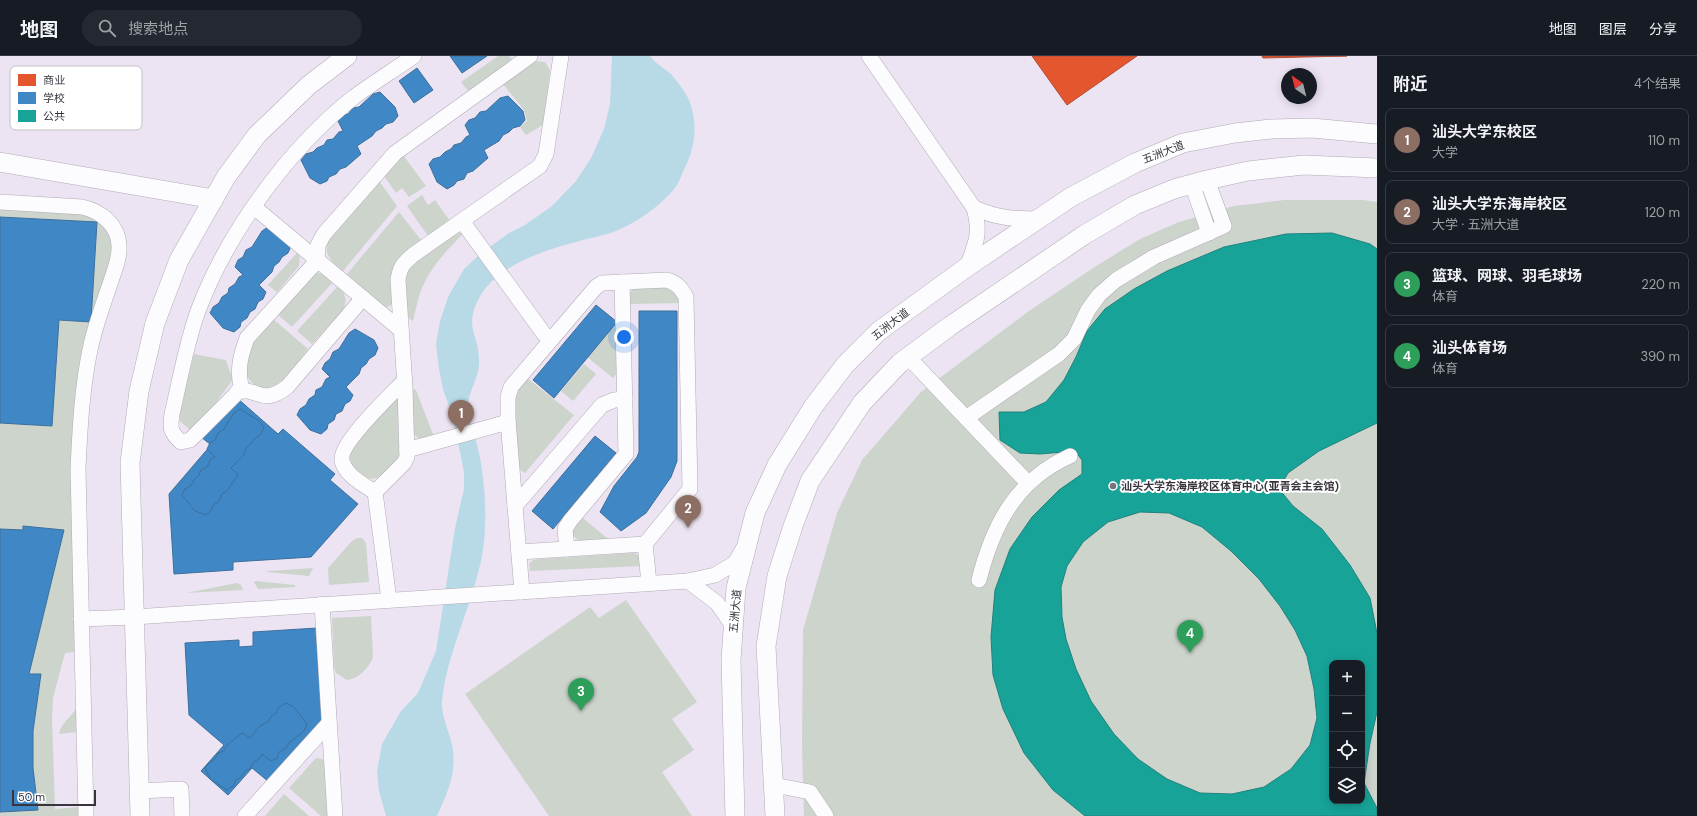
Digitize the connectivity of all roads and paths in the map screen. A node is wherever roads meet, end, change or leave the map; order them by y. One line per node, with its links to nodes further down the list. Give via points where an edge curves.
1 (347, 56): 10 (main road, via 309,85 257,135 226,177)
2 (414, 56): 12 (street, via 354,97 334,115 304,144)
3 (530, 56): 17 (street, via 395,153 324,234 318,245)
4 (561, 56): 15 (street, via 546,154 540,166)
5 (869, 56): 13 (street)
6 (1377, 134): 14 (main road, 五洲大道, via 1312,128 1271,129 1183,143 1135,163 1070,197)
7 (0, 162): 10 (main road)
8 (1377, 168): 9 (main road, via 1304,165 1248,171)
9 (1200, 182): 16 (street); 16 (street, via 1224,226); 23 (main road, via 1174,189 1135,205 1084,235 956,321)
10 (214, 199): 44 (main road, via 179,260 155,323 139,391 130,462)
11 (0, 202): 45 (street, via 93,209 110,223 119,245 118,258 91,345 80,416 78,468)
12 (254, 206): 17 (street); 25 (street, via 219,264 198,311 170,428 181,442 190,440)
13 (974, 208): 14 (street, via 1007,218); 18 (street, via 978,224 976,244)
14 (1038, 219): 18 (main road, 五洲大道)
15 (462, 221): 21 (street, via 403,264 398,280); 22 (street)
16 (1209, 233): 27 (street, via 1154,257 1116,280 1098,295 1074,339 1059,354)
17 (317, 261): 20 (street); 25 (street, via 247,338 238,374 241,386)
18 (967, 267): 34 (main road, 五洲大道, via 879,331 845,365 813,407 777,465 755,513)
19 (622, 282): 26 (street); 28 (street, via 602,283 596,287 511,387 508,396); 35 (street, via 667,280 675,282 686,297 690,489)
20 (363, 298): 21 (street); 25 (street, via 287,387 270,396 245,390)
21 (401, 330): 24 (street)
22 (544, 334)
23 (908, 357): 27 (street); 48 (main road, via 862,403 834,443 810,481 790,533 777,576 766,646)
24 (405, 380): 29 (street); 32 (street, via 351,438 344,451 342,460 345,468)
25 (237, 392)
26 (625, 399): 33 (street, via 602,405); 36 (street, via 626,454 570,521 566,529)
27 (966, 418): 31 (street)
28 (508, 422): 29 (street); 33 (street)
29 (407, 450): 32 (street, via 404,463)
30 (1070, 456): 31 (street, via 1052,464)
31 (1028, 483): 38 (street, via 1014,499 1000,522 985,556)
32 (375, 492): 42 (street)
33 (515, 506): 37 (street)
34 (748, 541): 39 (street, via 735,563 715,575); 46 (main road, 五洲大道, via 736,588)
35 (645, 544): 36 (street); 40 (street)
36 (566, 549): 37 (street)
37 (519, 552): 41 (street)
38 (979, 580)
39 (688, 581): 40 (street); 46 (street, via 717,603)
40 (649, 583): 41 (street)
41 (522, 592): 42 (street)
42 (389, 600): 43 (street)
43 (322, 604): 44 (street); 47 (street)
44 (134, 617): 45 (street); 49 (main road)
45 (81, 618): 50 (street)
46 (733, 626): 55 (main road, 五洲大道, via 731,660)
47 (329, 723): 53 (street); 54 (street)
48 (774, 785): 56 (main road); 57 (street, via 810,792)
49 (139, 791): 51 (main road); 52 (street, via 181,789)
50 (86, 816)
51 (140, 816)
52 (182, 816)
53 (245, 816)
54 (335, 816)
55 (735, 816)
56 (775, 816)
57 (826, 816)

